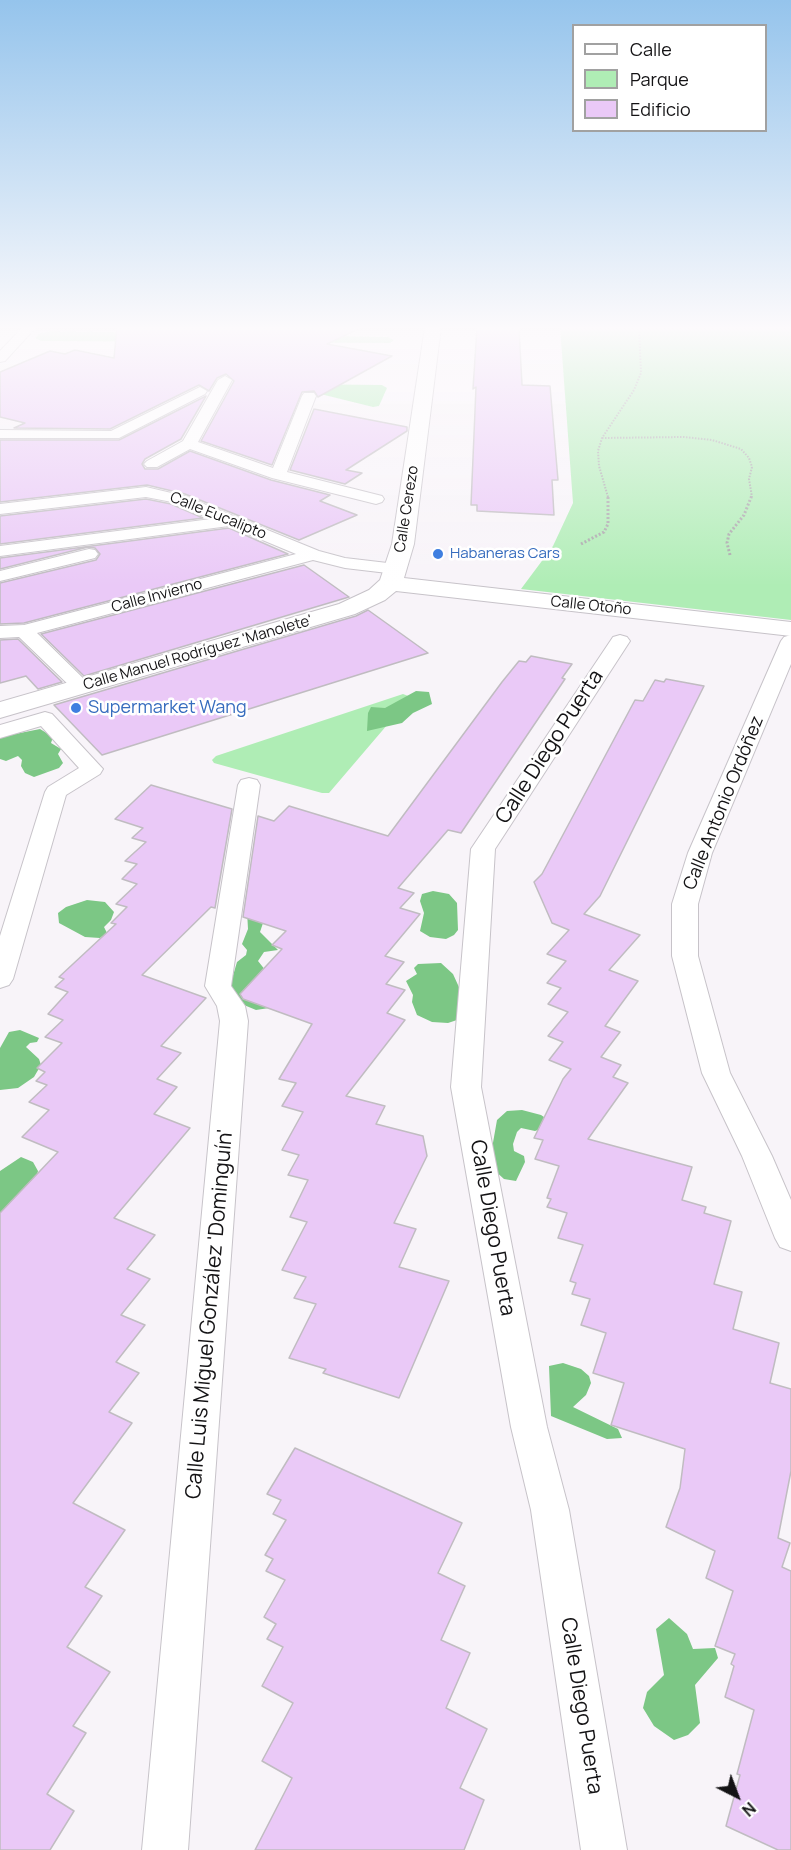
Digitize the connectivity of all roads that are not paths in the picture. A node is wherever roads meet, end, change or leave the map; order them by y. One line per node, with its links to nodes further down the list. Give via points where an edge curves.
1 (156, 413): 5 (lane, via 114,435)
2 (207, 413): 6 (lane)
3 (302, 413): 8 (lane)
4 (421, 413): 17 (street, Calle Cerezo, via 403,544)
5 (0, 434)
6 (189, 444): 7 (lane); 8 (lane)
7 (152, 464)
8 (278, 475): 9 (lane)
9 (376, 500)
10 (0, 508): 11 (lane, Calle Eucalipto, via 146,492 178,499)
11 (232, 521): 12 (lane); 13 (lane, Calle Eucalipto)
12 (185, 529): 14 (lane); 16 (lane)
13 (293, 547): 15 (lane, Calle Eucalipto); 18 (lane, Calle Invierno, via 16,618)
14 (0, 551)
15 (313, 555): 17 (lane, Calle Eucalipto); 20 (lane, Calle Invierno)
16 (0, 576)
17 (393, 576): 19 (street, Calle Otoño); 24 (street, Calle Manuel Rodríguez 'Manolete', via 377,595 347,609)
18 (0, 626)
19 (791, 629)
20 (24, 631): 21 (lane, Calle Invierno); 24 (lane)
21 (0, 632)
22 (620, 641): 31 (lane, Calle Diego Puerta, via 483,849 466,1087 529,1427 550,1510)
23 (791, 642): 29 (lane, Calle Antonio Ordóñez, via 700,854 685,904 686,956 716,1073)
24 (81, 687): 25 (street, Calle Manuel Rodríguez 'Manolete')
25 (0, 710)
26 (0, 732): 28 (lane, via 45,718 92,769 56,792)
27 (249, 785): 30 (lane, Calle Luis Miguel González 'Dominguín', via 218,986 231,1006 234,1021)
28 (0, 979)
29 (791, 1238)
30 (165, 1850)
31 (604, 1850)

